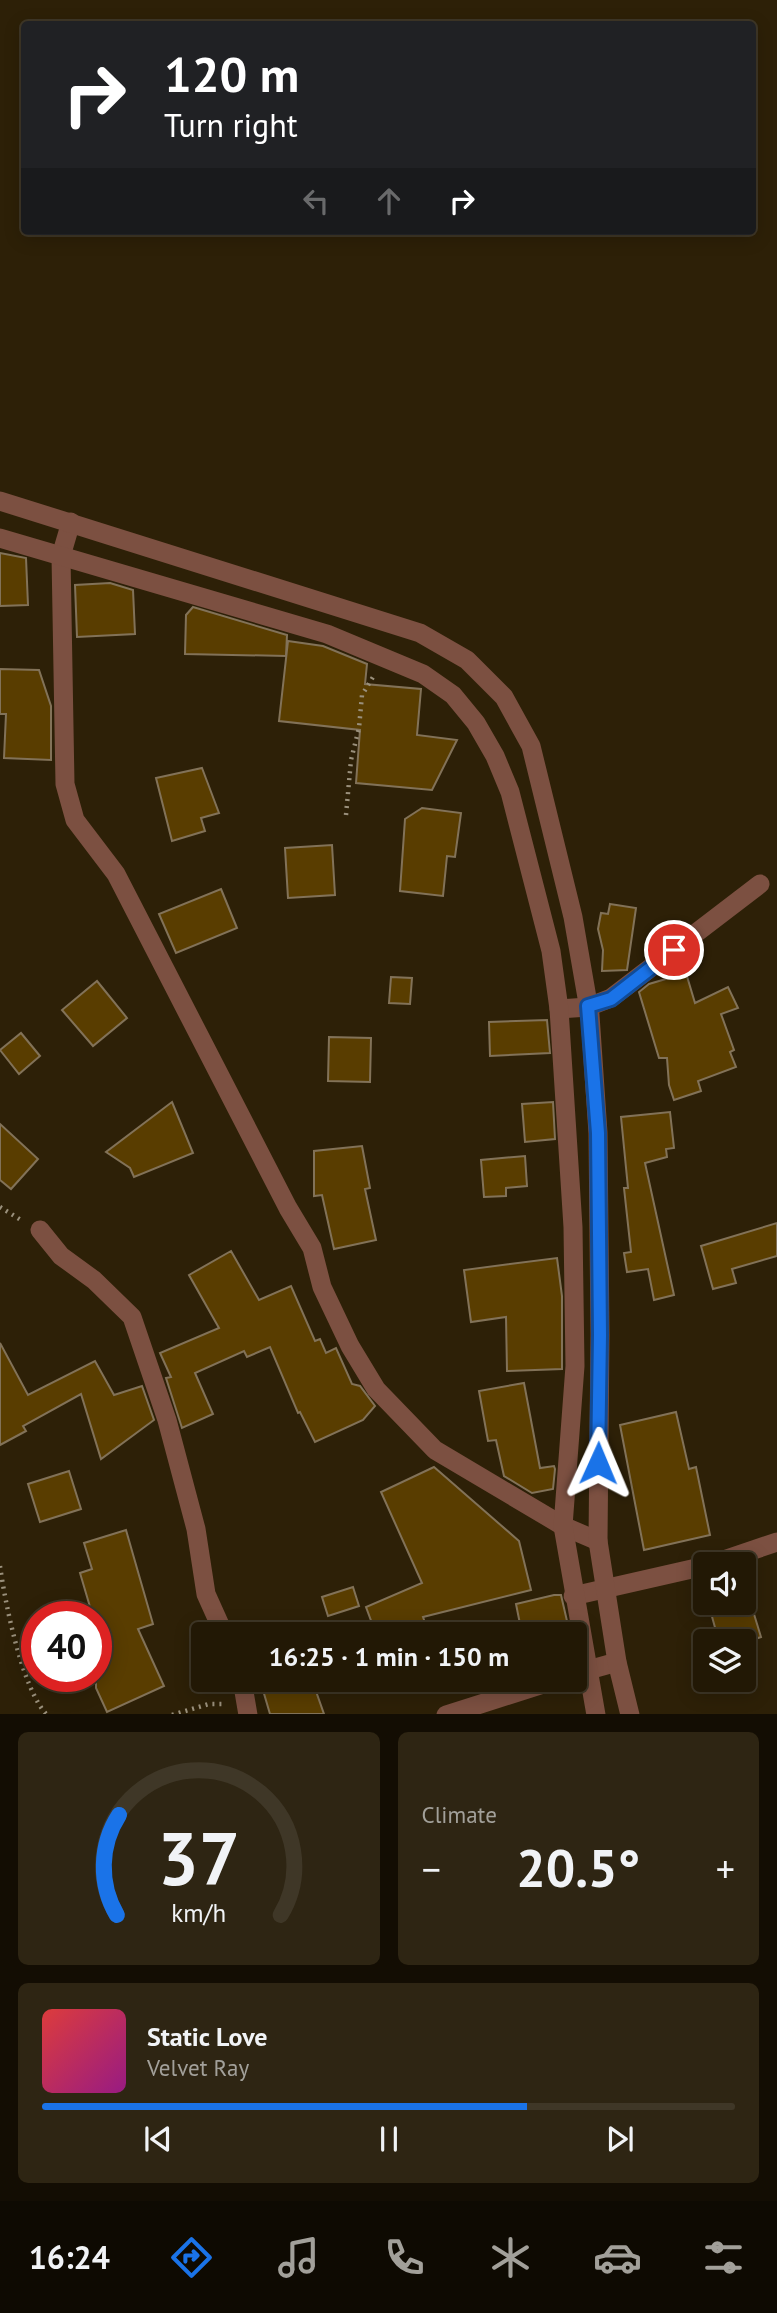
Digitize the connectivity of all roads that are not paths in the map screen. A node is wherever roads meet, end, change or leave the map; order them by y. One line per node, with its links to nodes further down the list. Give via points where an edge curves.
1 (0, 501): 2 (street)
2 (71, 523): 4 (street); 6 (street, via 420,633 467,660 504,697 531,746 573,917)
3 (0, 538): 4 (street)
4 (61, 556): 7 (street, via 327,634 423,674 453,695 476,723 510,792 544,925); 9 (street, via 65,784 75,820 116,874 312,1248 322,1287 376,1389 435,1450)
5 (760, 884): 6 (street, via 611,999)
6 (588, 1006): 7 (street); 10 (street, via 598,1133)
7 (559, 1009): 9 (street, via 573,1227 575,1366)
8 (40, 1230): 16 (street, via 61,1256 132,1317 167,1420 196,1529 206,1594)
9 (563, 1526): 10 (street); 15 (street)
10 (598, 1541): 14 (street)
11 (777, 1542): 12 (street)
12 (747, 1552)
13 (693, 1569): 14 (street)
14 (604, 1590): 15 (street); 18 (street)
15 (573, 1596): 17 (street)
16 (219, 1622)
17 (576, 1622)
18 (617, 1662): 19 (street); 24 (street)
19 (587, 1670)
20 (587, 1689): 23 (street)
21 (517, 1692): 22 (street)
22 (446, 1714)
23 (596, 1714)
24 (630, 1714)

